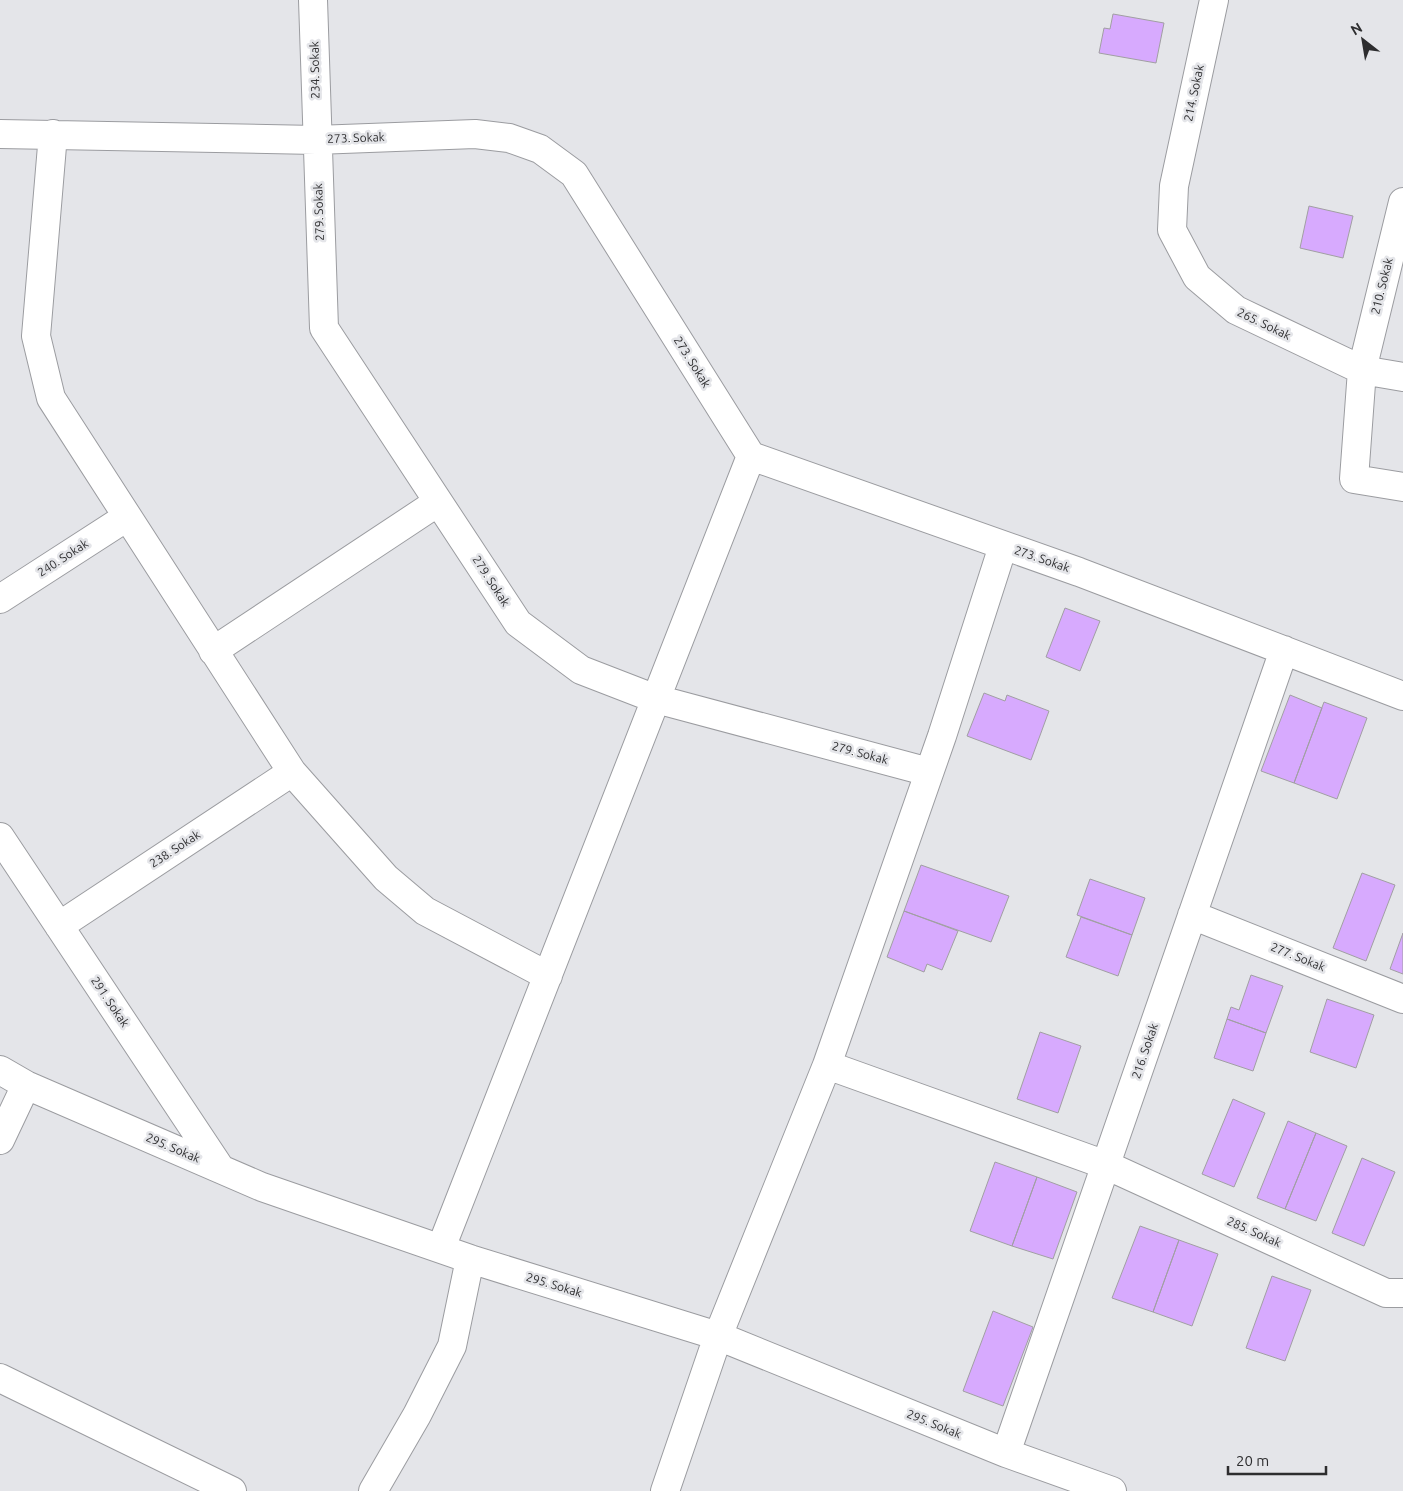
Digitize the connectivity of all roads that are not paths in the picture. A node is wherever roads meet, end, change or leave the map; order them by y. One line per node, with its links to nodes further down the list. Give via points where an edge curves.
1 (313, 0): 5 (street, 234. Sokak)
2 (1214, 0): 6 (street, 214. Sokak)
3 (0, 134): 4 (street, 273. Sokak)
4 (53, 134): 5 (street, 273. Sokak); 13 (street, via 36,336 51,398)
5 (316, 140): 10 (street, 273. Sokak, via 475,134 509,138 540,149 574,174); 12 (street, 279. Sokak, via 324,328)
6 (1174, 186): 8 (street, 265. Sokak, via 1172,230 1197,277 1236,310)
7 (1403, 202): 8 (street, 210. Sokak)
8 (1362, 370): 9 (street, 265. Sokak); 11 (street, 210. Sokak, via 1354,479)
9 (1403, 378)
10 (751, 456): 14 (street, 273. Sokak); 19 (street)
11 (1403, 487)
12 (438, 502): 17 (street); 19 (street, 279. Sokak, via 518,623 581,670)
13 (126, 517): 15 (street, 240. Sokak); 17 (street)
14 (1003, 546): 16 (street, 273. Sokak); 21 (street)
15 (0, 599)
16 (1284, 650): 18 (street, 273. Sokak); 23 (street, 216. Sokak)
17 (214, 651): 20 (street)
18 (1403, 696)
19 (656, 699): 21 (street, 279. Sokak); 25 (street)
20 (292, 772): 24 (street, 238. Sokak); 25 (street, via 386,878 425,911)
21 (930, 772): 27 (street)
22 (0, 837): 24 (street, 291. Sokak)
23 (1192, 915): 26 (street, 277. Sokak); 31 (street, 216. Sokak)
24 (59, 926): 32 (street, 291. Sokak)
25 (548, 976): 33 (street)
26 (1403, 999)
27 (827, 1065): 31 (street, 285. Sokak); 36 (street)
28 (0, 1070): 29 (street, 295. Sokak)
29 (26, 1085): 30 (street); 32 (street, 295. Sokak)
30 (0, 1140)
31 (1106, 1165): 35 (street, 285. Sokak, via 1386,1292); 38 (street, 216. Sokak)
32 (220, 1168): 33 (street, 295. Sokak, via 262,1187)
33 (441, 1248): 34 (street, 295. Sokak)
34 (470, 1260): 36 (street, 295. Sokak); 40 (street, via 452,1346)
35 (1403, 1293)
36 (718, 1336): 38 (street, 295. Sokak); 41 (street)
37 (0, 1378): 39 (street)
38 (1006, 1453): 42 (street, 295. Sokak)
39 (232, 1491)
40 (373, 1491)
41 (665, 1491)
42 (1112, 1491)

